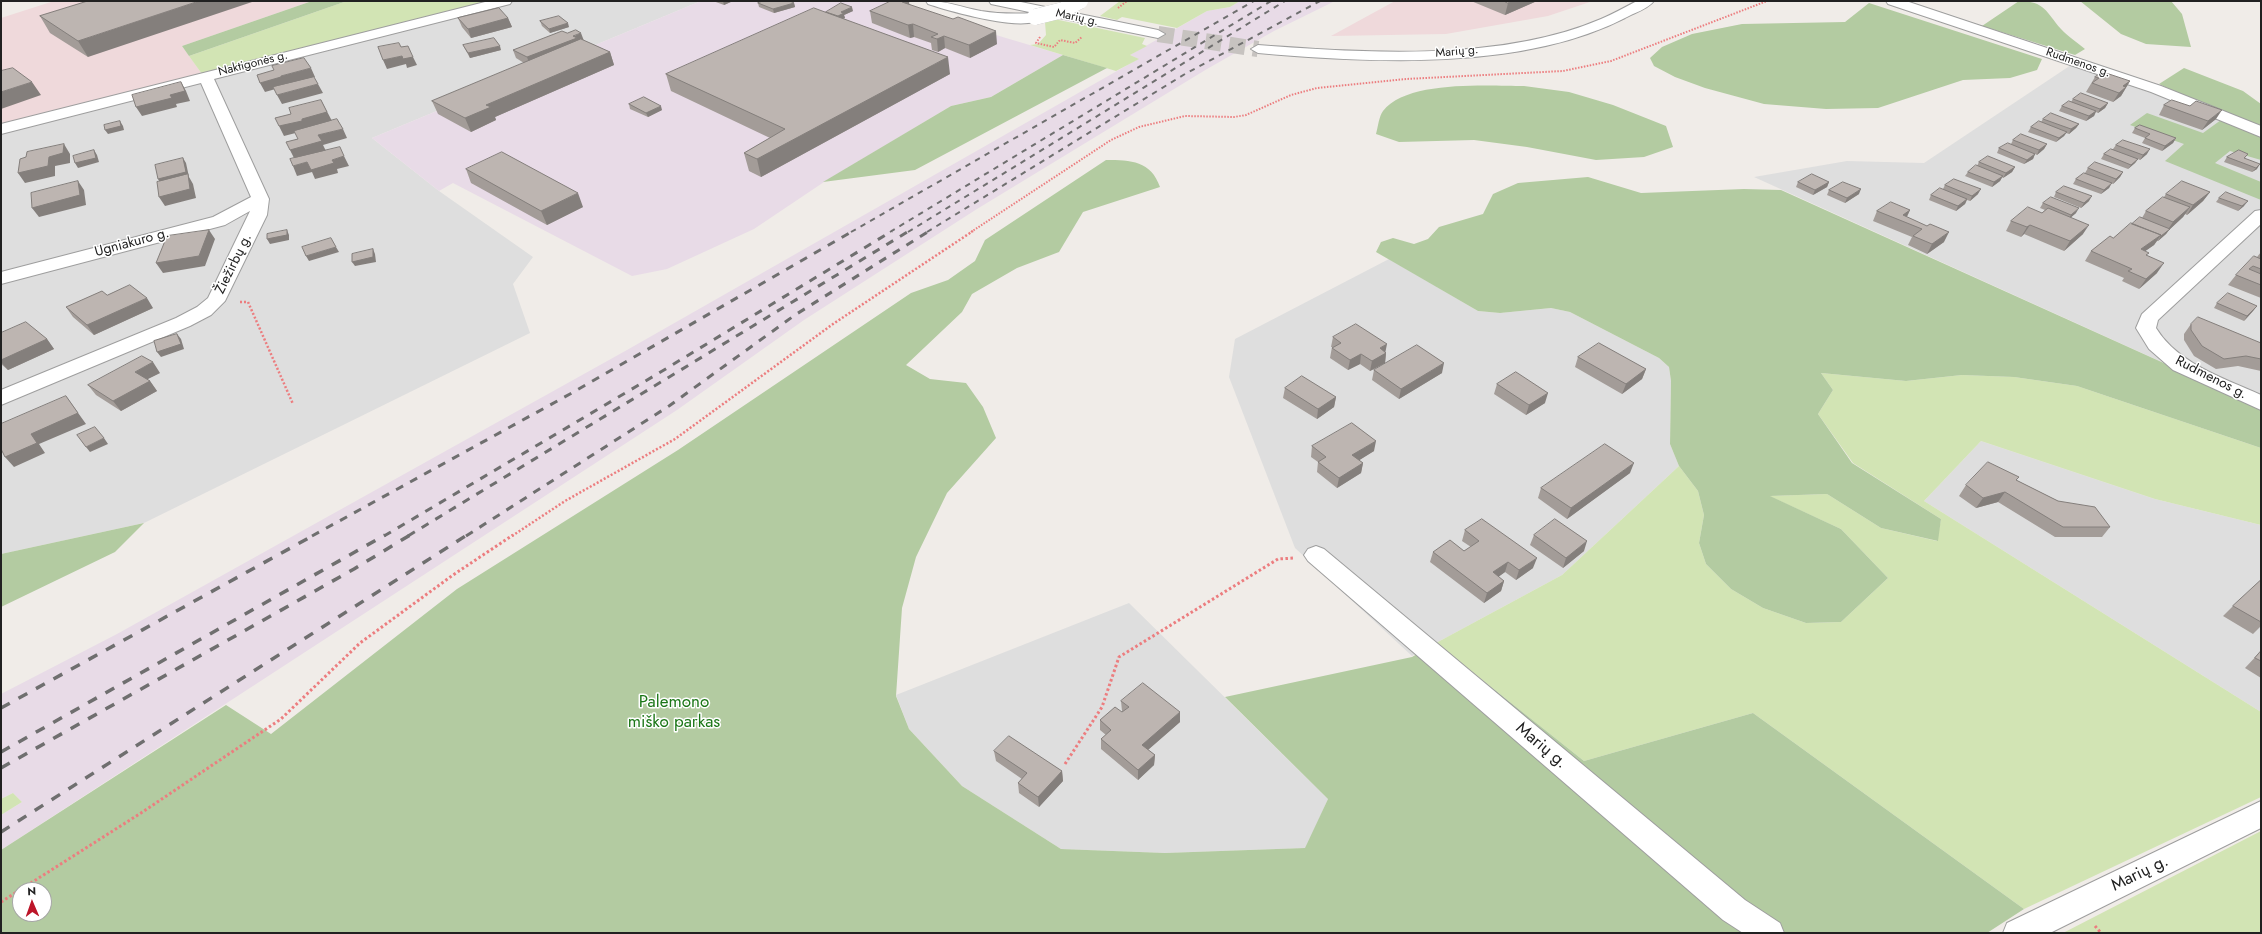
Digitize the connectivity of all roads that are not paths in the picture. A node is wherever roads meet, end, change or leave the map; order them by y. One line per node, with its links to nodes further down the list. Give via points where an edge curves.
1 (505, 1): 9 (street, Naktigonės g.)
2 (933, 1): 4 (street, bridge, via 967,13 1008,19 1035,17 1063,10)
3 (996, 1): 7 (street, Marių g.)
4 (1080, 1)
5 (1646, 1): 8 (street, Marių g., via 1599,25 1561,37 1508,48 1400,56 1314,54)
6 (1893, 1): 11 (street, Rudmenos g., via 2156,89)
7 (1158, 34)
8 (1258, 49)
9 (205, 76): 10 (street, Naktigonės g.); 12 (street)
10 (1, 129)
11 (2261, 132)
12 (260, 199): 14 (street, Ugniakuro g., via 219,221); 15 (street, Žiežirbų g., via 258,215 216,301 204,311)
13 (2261, 215): 16 (street, Rudmenos g., via 2149,318 2146,328 2156,345 2180,365)
14 (1, 278)
15 (1, 398)
16 (2261, 403)
17 (1316, 555): 19 (street, Marių g., via 1734,910)
18 (2261, 814): 20 (street, Marių g.)
19 (1769, 933)
20 (2018, 933)

